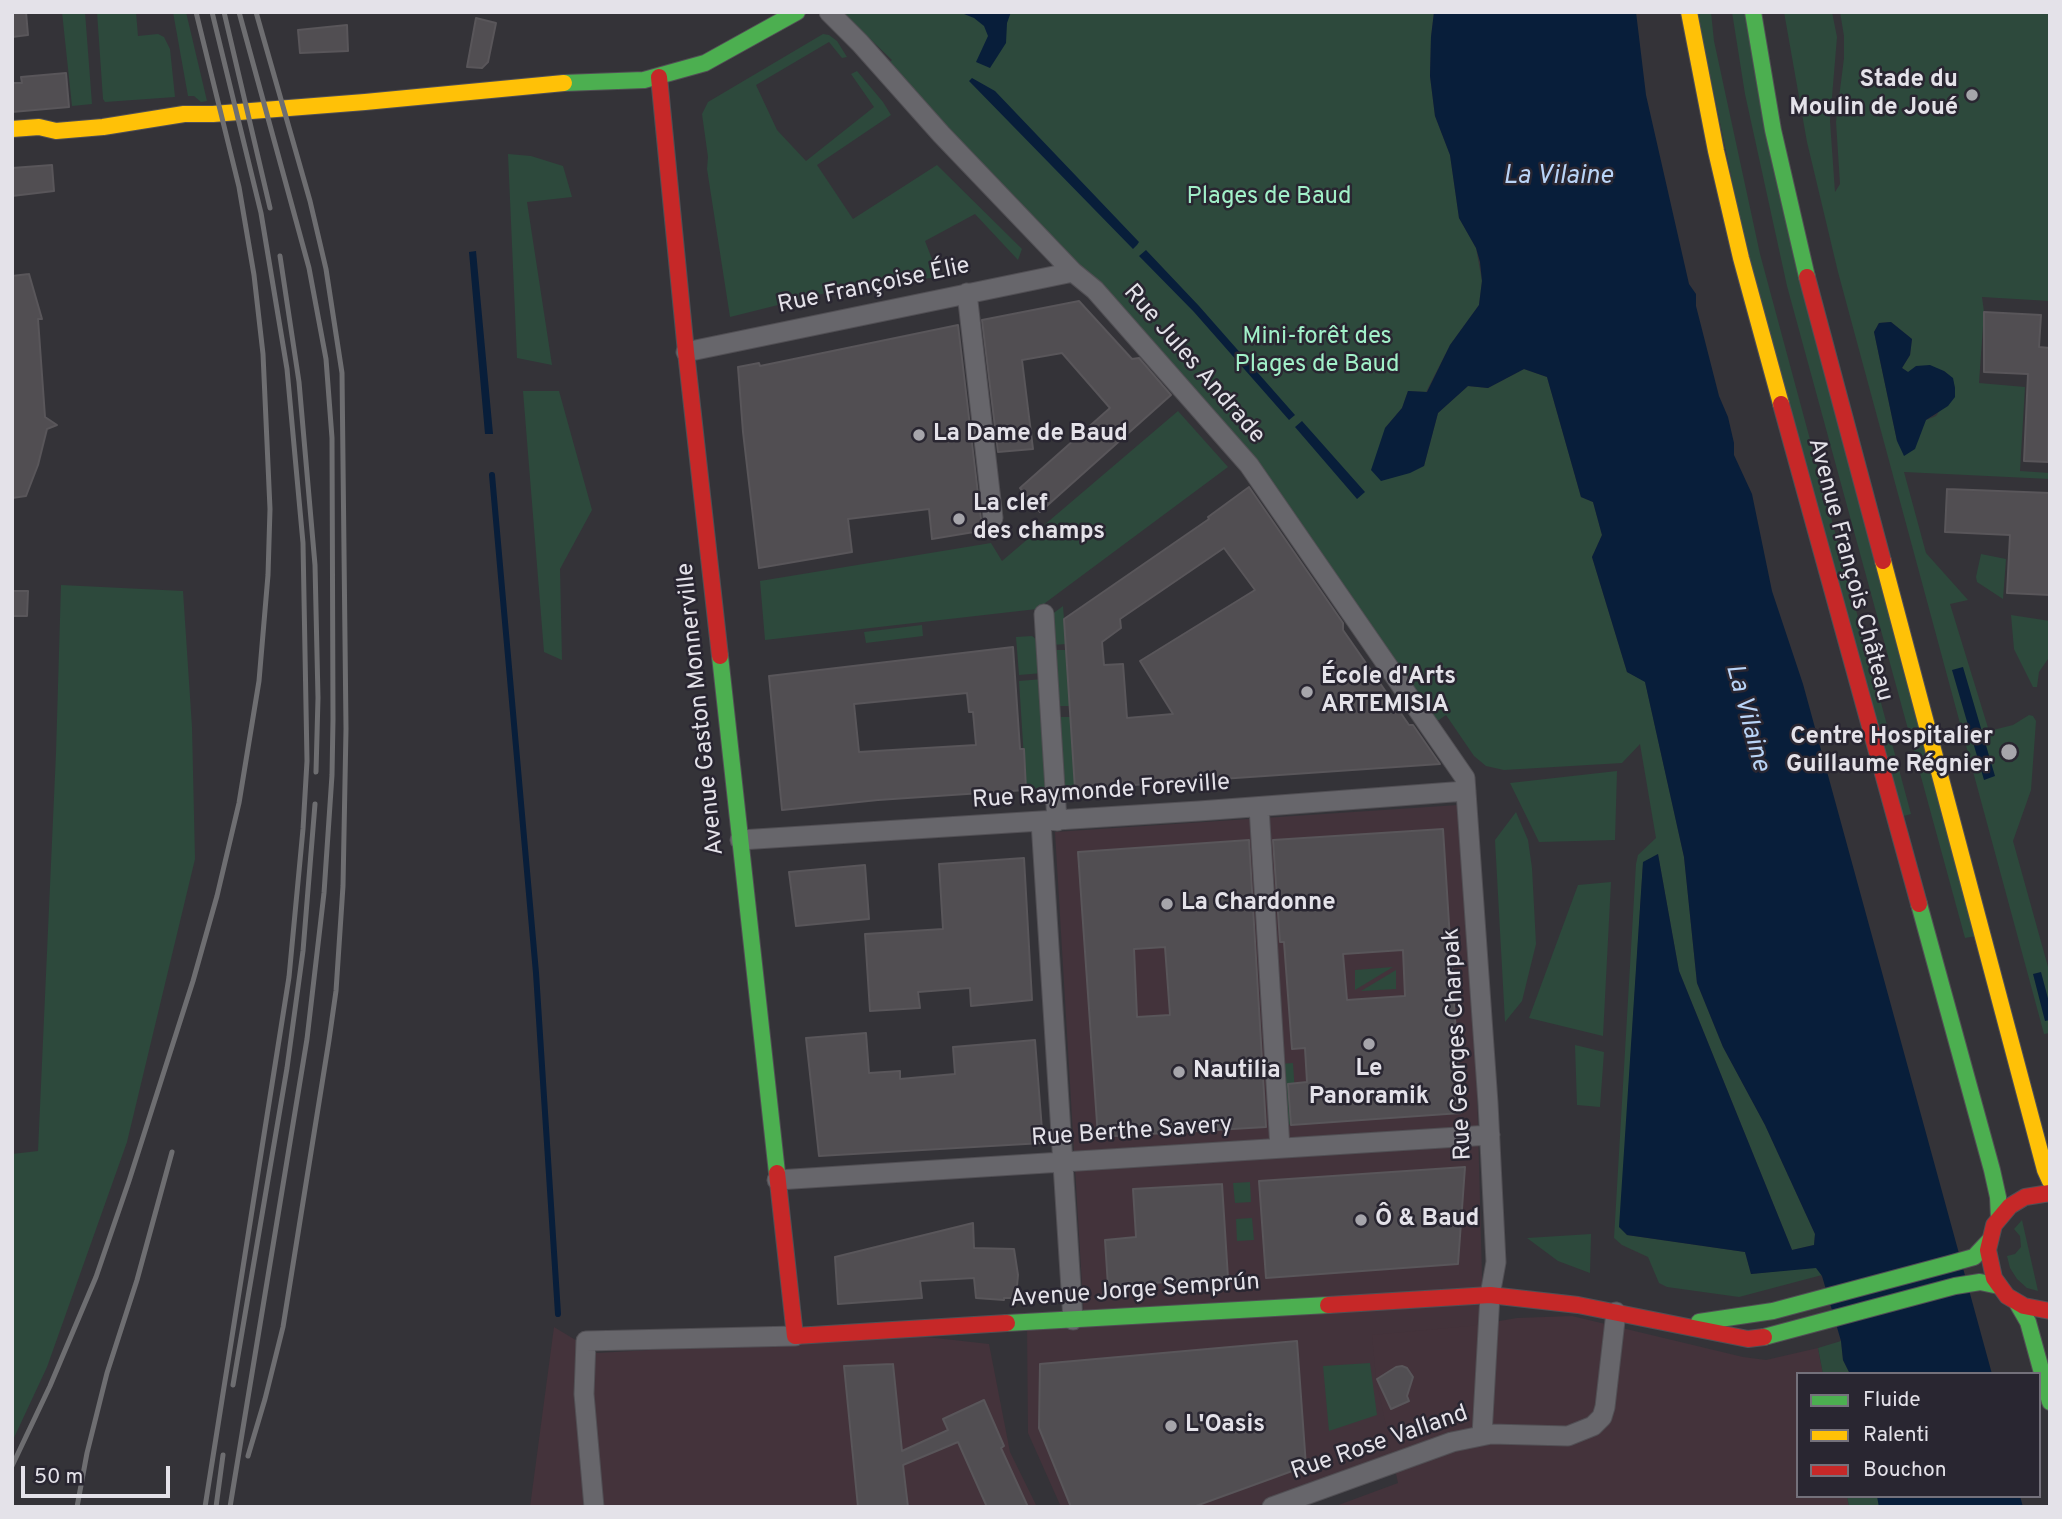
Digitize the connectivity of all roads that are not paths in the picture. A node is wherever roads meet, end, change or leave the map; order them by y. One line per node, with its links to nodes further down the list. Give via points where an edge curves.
1 (796, 12): 5 (main road, via 715,58)
2 (828, 12): 9 (street, Rue Jules Andrade)
3 (1689, 12): 24 (main road, Avenue François Château, via 1741,258 1992,1170)
4 (1753, 12): 22 (main road, Avenue François Château, via 1799,247)
5 (659, 77): 7 (main road, via 184,114); 11 (main road, Avenue Gaston Monnerville)
6 (12, 129): 7 (main road)
7 (56, 131): 8 (main road, via 40,141)
8 (12, 144)
9 (1073, 272): 10 (street, Rue Françoise Élie); 14 (street, Rue Jules Andrade, via 1095,290 1249,465 1465,778)
10 (967, 293): 11 (street, Rue Françoise Élie); 12 (street)
11 (686, 352): 17 (main road, Avenue Gaston Monnerville)
12 (993, 518)
13 (1044, 614): 16 (street)
14 (1466, 791): 15 (street, Rue Raymonde Foreville); 18 (street, Rue Georges Charpak)
15 (1259, 807): 16 (street, Rue Raymonde Foreville); 19 (street)
16 (1049, 822): 17 (street, Rue Raymonde Foreville); 20 (street)
17 (740, 840): 21 (main road, Avenue Gaston Monnerville)
18 (1490, 1135): 19 (street, Rue Berthe Savery); 27 (street, Rue Georges Charpak, via 1496,1262)
19 (1280, 1148): 20 (street, Rue Berthe Savery)
20 (1064, 1162): 21 (street, Rue Berthe Savery); 31 (street)
21 (777, 1180): 33 (main road, Avenue Gaston Monnerville)
22 (2050, 1181)
23 (2050, 1193): 24 (main road, via 2025,1197)
24 (1998, 1218): 25 (main road)
25 (1989, 1241): 26 (main road, via 1989,1260); 32 (main road, Avenue Jorge Semprún, via 1973,1256 1761,1313)
26 (1999, 1286): 28 (main road); 32 (main road, Avenue Jorge Semprún, via 1980,1282 1950,1287 1748,1339)
27 (1490, 1294): 30 (main road, Avenue Jorge Semprún); 31 (main road, Avenue Jorge Semprún); 35 (street, Rue Georges Charpak)
28 (2017, 1303): 29 (main road); 34 (main road, via 2028,1322)
29 (2050, 1311)
30 (1616, 1312): 32 (main road, Avenue Jorge Semprún); 35 (street, Rue Rose Valland, via 1605,1407 1593,1426 1568,1436)
31 (1073, 1321): 33 (main road, Avenue Jorge Semprún)
32 (1685, 1325)
33 (795, 1336): 36 (street, Avenue Jorge Semprún, via 586,1341 584,1394)
34 (2050, 1402)
35 (1482, 1435): 37 (street, Rue Rose Valland)
36 (594, 1507)
37 (1272, 1507)

